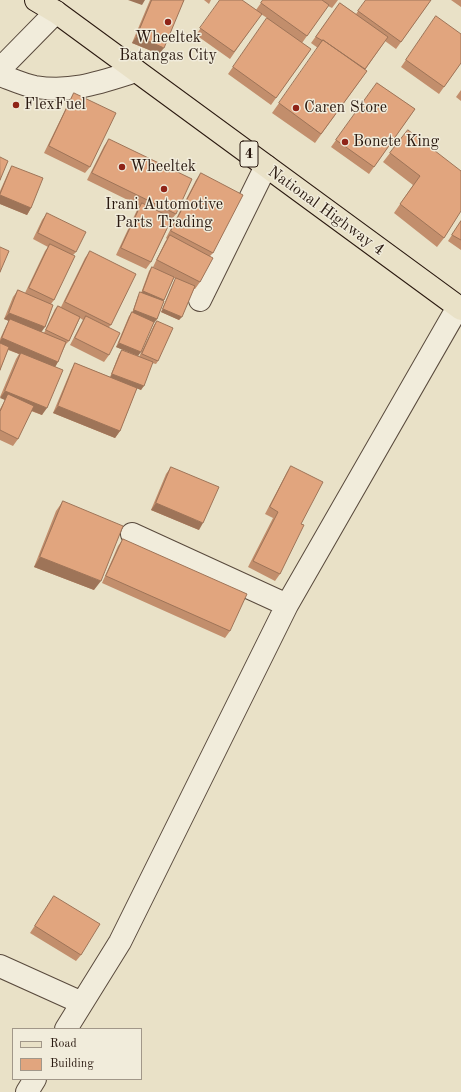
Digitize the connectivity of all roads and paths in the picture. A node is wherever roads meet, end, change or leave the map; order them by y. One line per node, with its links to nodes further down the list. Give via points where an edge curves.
1 (36, 0): 2 (main road, National Highway 4 / 4)
2 (56, 12): 3 (street); 4 (main road, National Highway 4 / 4)
3 (0, 69)
4 (136, 71): 5 (street, via 87,87 61,90 34,87); 6 (main road, National Highway 4 / 4)
5 (0, 75)
6 (266, 166): 7 (street); 8 (main road, National Highway 4 / 4)
7 (200, 300)
8 (460, 308): 10 (street)
9 (132, 534): 10 (street)
10 (287, 605): 12 (street, via 120,942)
11 (0, 966): 12 (street)
12 (82, 1003): 13 (street)
13 (67, 1028)
14 (34, 1080): 15 (street)
15 (27, 1092)

